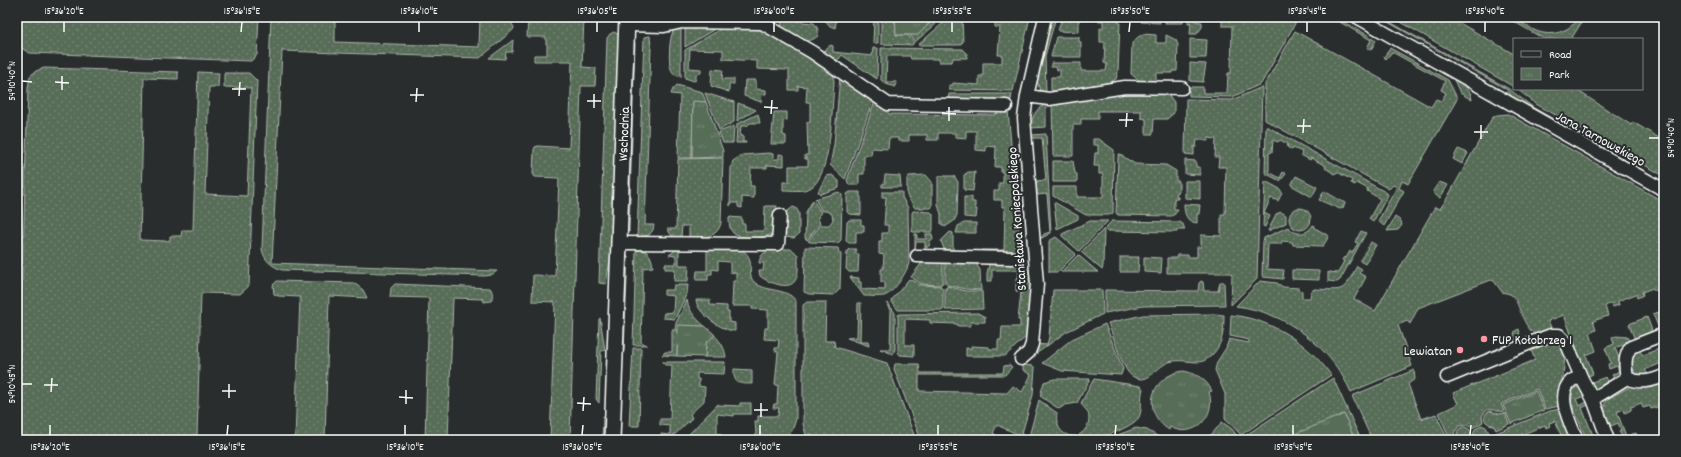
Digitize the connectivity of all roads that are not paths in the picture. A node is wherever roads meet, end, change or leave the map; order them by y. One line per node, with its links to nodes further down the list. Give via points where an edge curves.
1 (1045, 17): 5 (street, Stanisława Koniecpolskiego)
2 (1357, 17): 7 (street, Jana Tarnowskiego)
3 (627, 21): 6 (street, Wschodnia, via 664,26 682,22 762,23 812,52 888,104); 9 (street, Wschodnia)
4 (1182, 88): 5 (street, via 1125,87 1049,99)
5 (1027, 96): 14 (street, Stanisława Koniecpolskiego, via 1024,118 1037,284 1032,344 1029,352)
6 (1006, 106)
7 (1664, 190)
8 (780, 215): 9 (street, via 778,244)
9 (619, 243): 21 (street, Wschodnia)
10 (917, 256): 11 (street, Stanisława Koniecpolskiego)
11 (1013, 258)
12 (1664, 334): 17 (street, via 1628,350)
13 (1571, 351): 16 (street, via 1559,335 1551,335); 18 (street); 19 (street)
14 (1021, 360)
15 (1664, 376): 17 (street, via 1645,382)
16 (1447, 377)
17 (1627, 378): 20 (street)
18 (1582, 379): 19 (street, via 1578,378); 20 (street)
19 (1568, 384): 22 (street, via 1565,407)
20 (1593, 399): 23 (street)
21 (612, 440)
22 (1577, 440)
23 (1608, 440)

